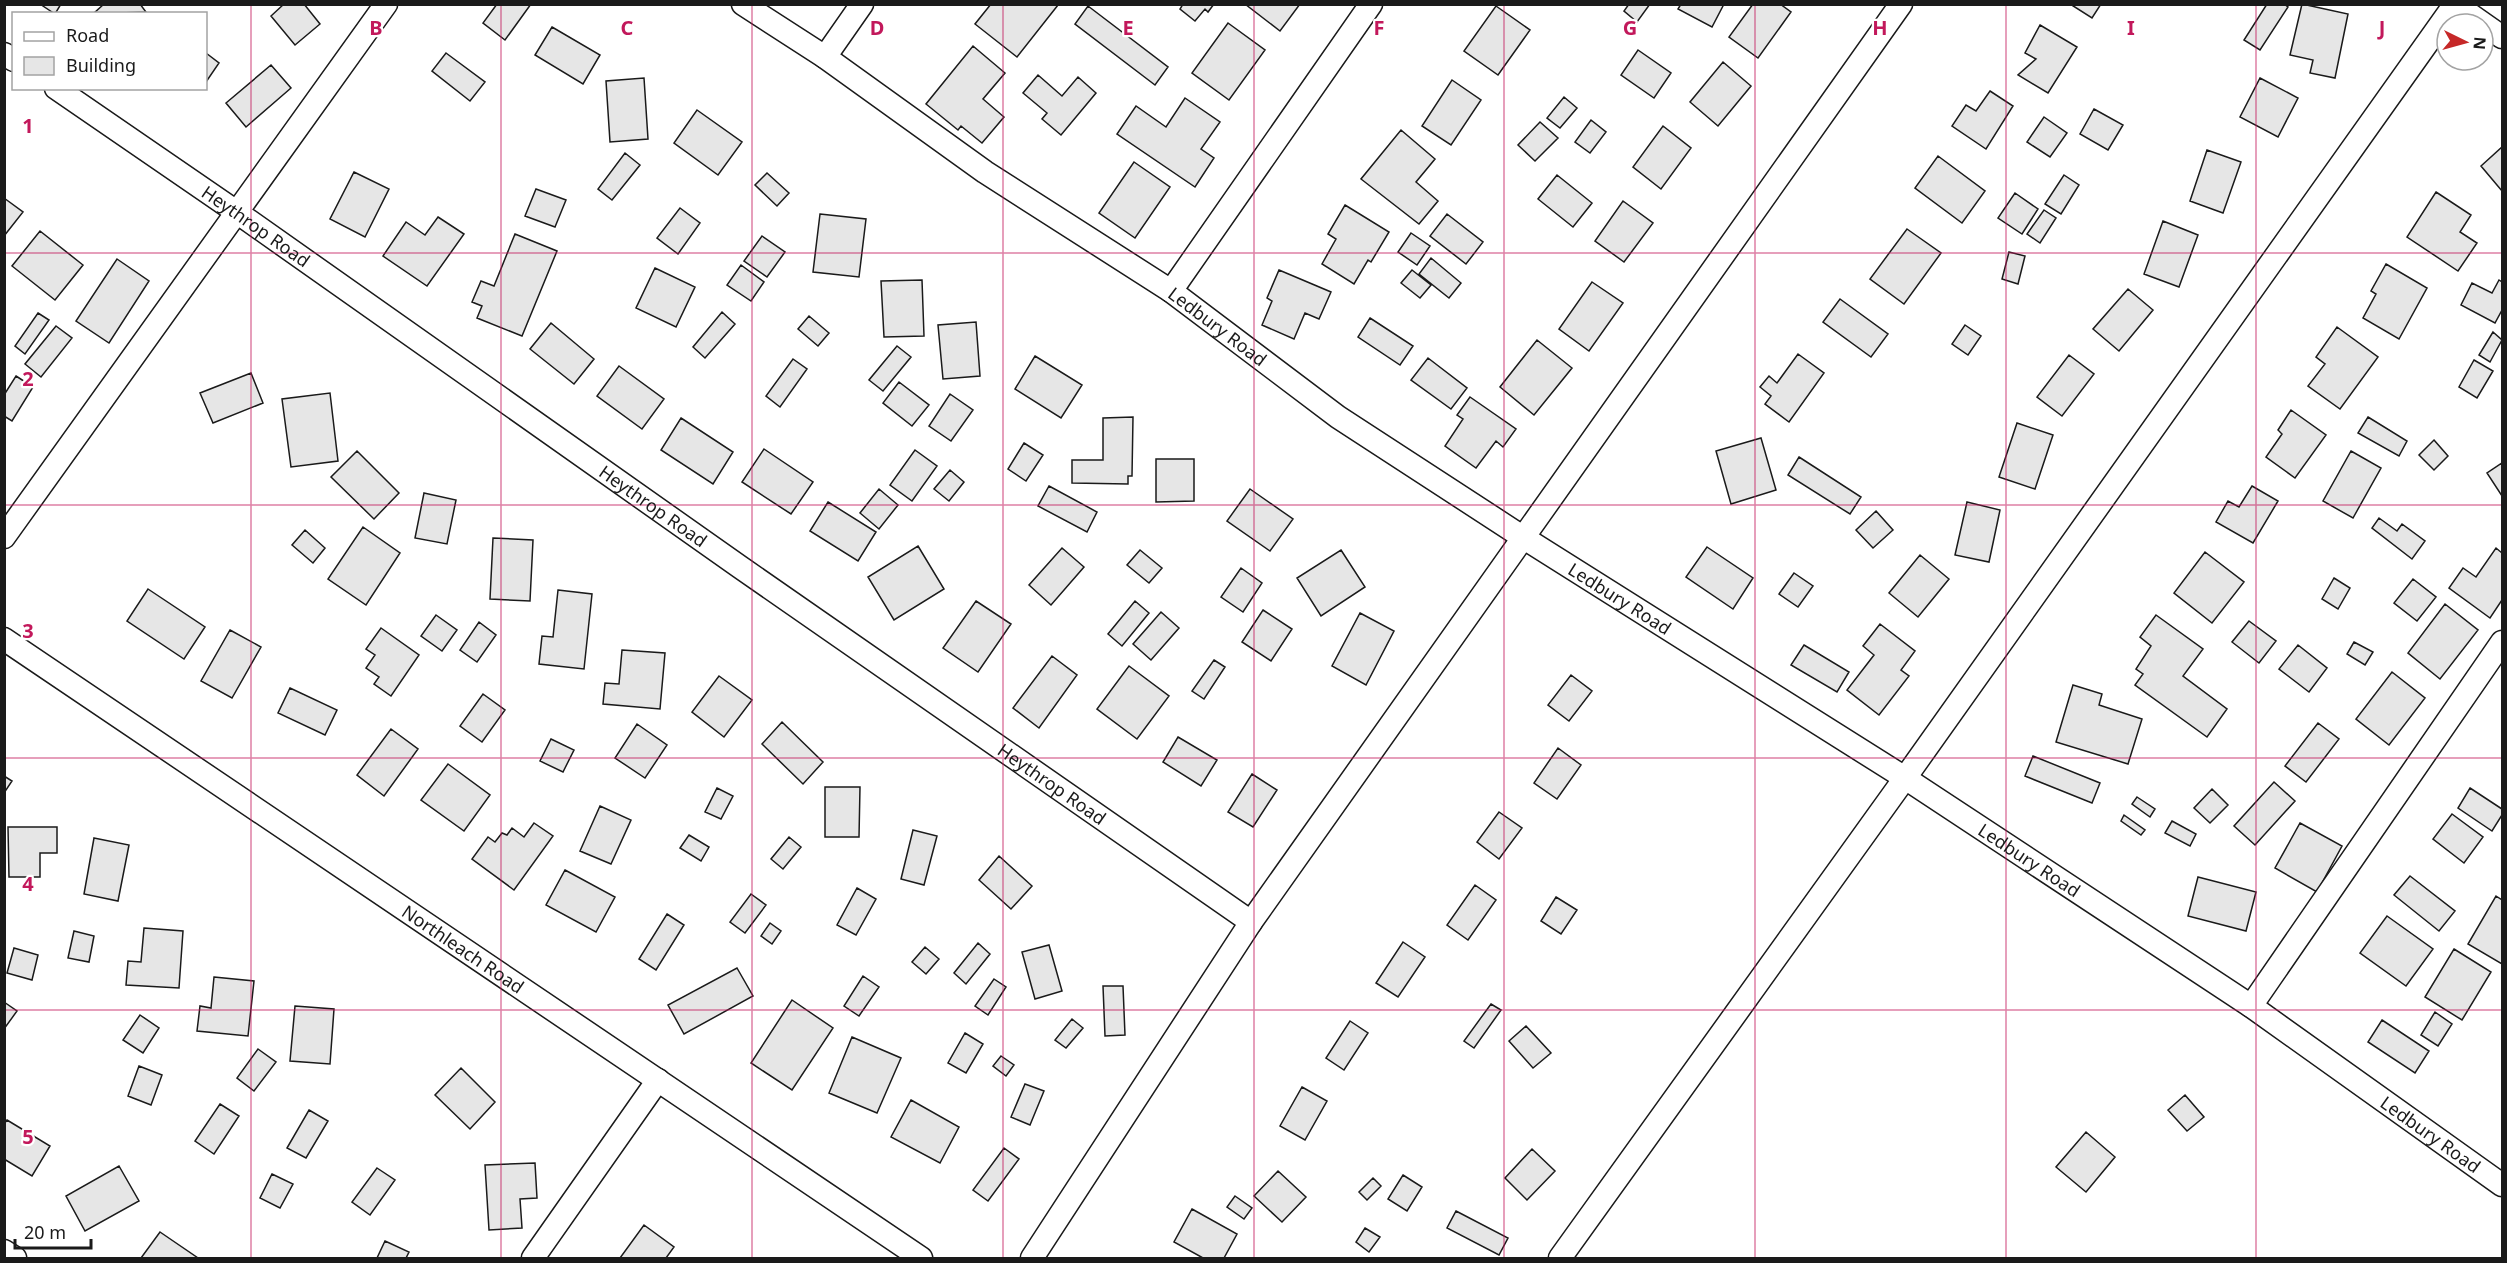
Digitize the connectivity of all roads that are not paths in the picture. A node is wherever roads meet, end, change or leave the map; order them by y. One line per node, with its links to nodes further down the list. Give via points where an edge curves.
1 (386, 4): 10 (street)
2 (743, 4): 8 (street, Ledbury Road)
3 (862, 4): 8 (street)
4 (1371, 4): 11 (street)
5 (1901, 4): 13 (street)
6 (2455, 4): 7 (street); 16 (street)
7 (2502, 37)
8 (825, 57): 11 (street, Ledbury Road, via 985,172)
9 (59, 90): 10 (street, Heythrop Road)
10 (238, 213): 12 (street); 17 (street, Heythrop Road)
11 (1171, 291): 13 (street, Ledbury Road, via 1338,417)
12 (4, 537)
13 (1524, 538): 16 (street, Ledbury Road); 17 (street)
14 (4, 639): 19 (street, Northleach Road)
15 (2502, 642): 18 (street)
16 (1905, 778): 18 (street, Ledbury Road); 26 (street)
17 (1251, 922): 25 (street)
18 (2251, 1006): 20 (street, Ledbury Road)
19 (658, 1080): 23 (street); 24 (street, Northleach Road)
20 (2502, 1185)
21 (4, 1251): 22 (street)
22 (15, 1258)
23 (533, 1258)
24 (921, 1258)
25 (1032, 1258)
26 (1560, 1258)

